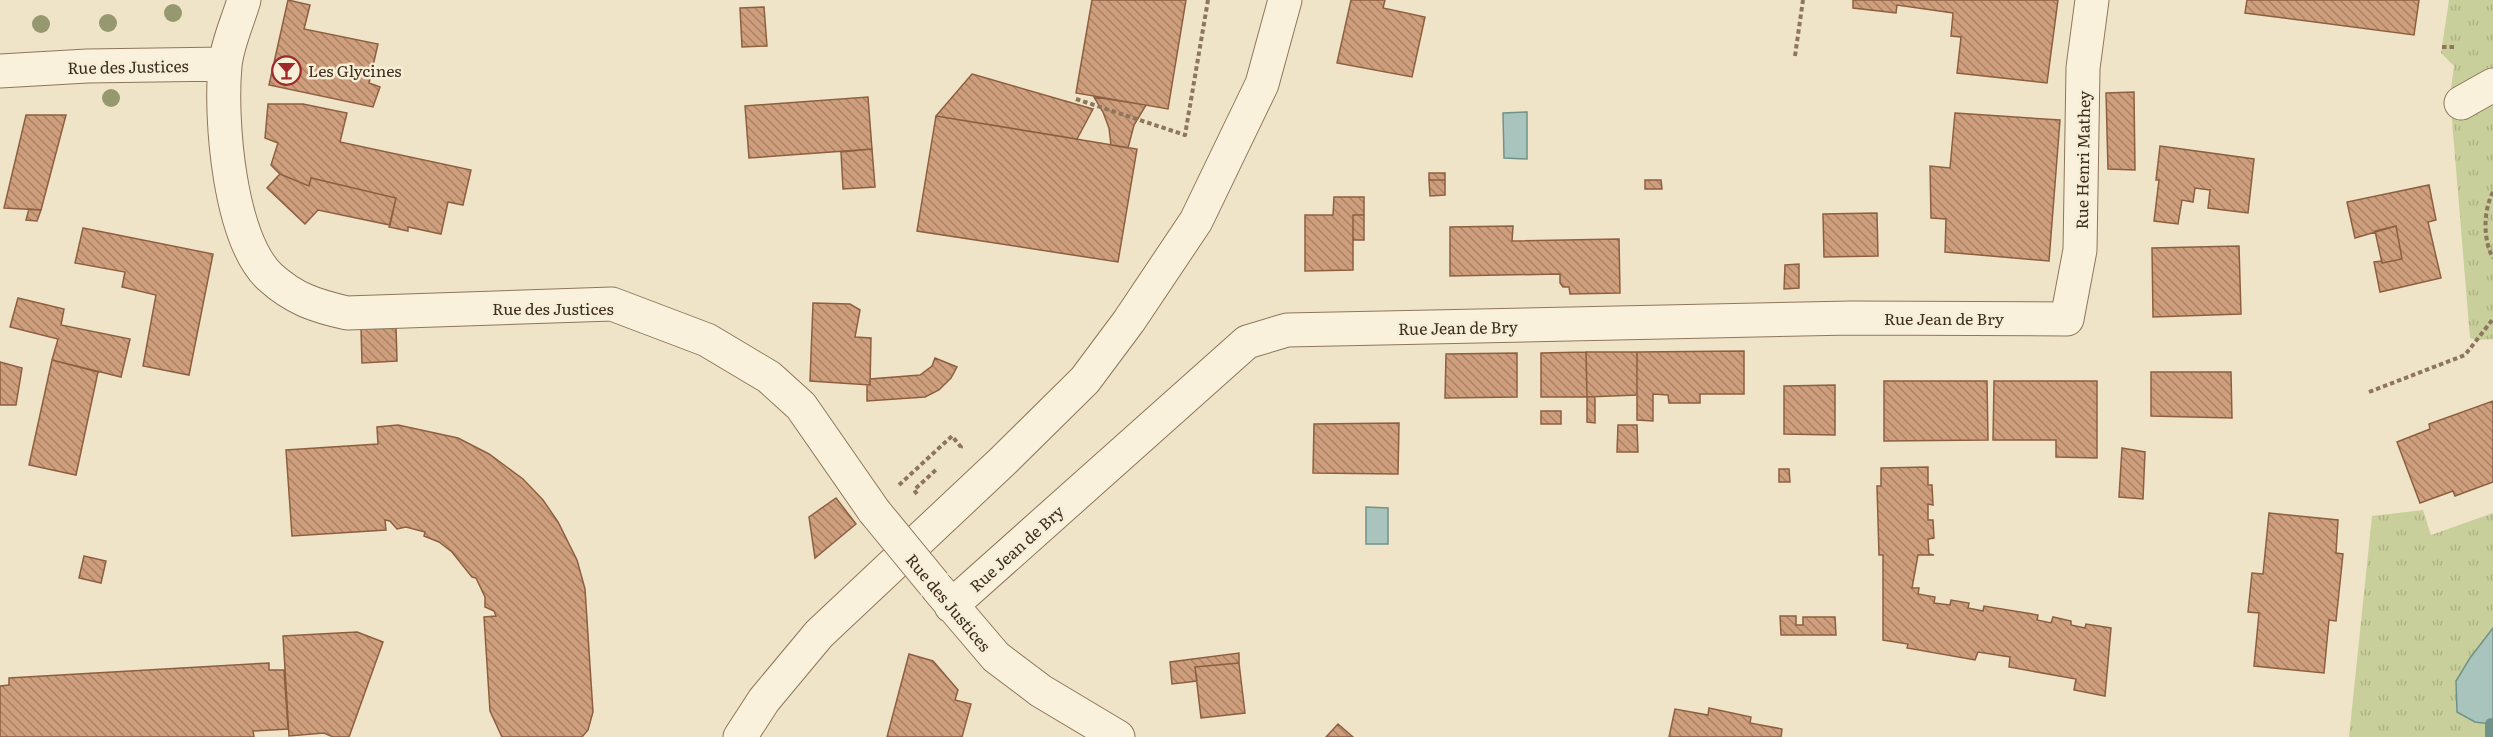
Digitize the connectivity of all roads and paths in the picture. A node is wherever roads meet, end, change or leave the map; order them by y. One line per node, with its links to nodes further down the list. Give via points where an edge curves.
1 (244, 0): 9 (street)
2 (1208, 0): 12 (path, via 1185,135)
3 (1285, 0): 24 (street, via 1262,84 1196,221 1129,321 1084,380 819,634 764,700)
4 (1803, 0): 8 (path)
5 (2092, 0): 16 (street, Rue Henri Mathey, via 2083,68 2080,250)
6 (2442, 47): 7 (path)
7 (2454, 47)
8 (1795, 56)
9 (225, 64): 10 (street, Rue des Justices); 23 (street, Rue des Justices, bridge, via 224,133 236,207 251,249 268,276 313,306 347,313 612,304 707,340 769,377 801,406 874,511)
10 (0, 70)
11 (2493, 85): 13 (street)
12 (1076, 99)
13 (2461, 103)
14 (2493, 192): 15 (path, via 2485,229)
15 (2493, 258)
16 (2067, 319): 23 (street, Rue Jean de Bry, via 1851,318 1287,330 1247,342)
17 (2493, 319): 18 (path, via 2465,355)
18 (2369, 392)
19 (953, 454): 21 (path, via 961,447 952,436)
20 (945, 462): 22 (path)
21 (905, 479)
22 (914, 490)
23 (943, 595): 25 (street, Rue des Justices, via 996,657 1041,691)
24 (740, 737)
25 (1118, 737)

